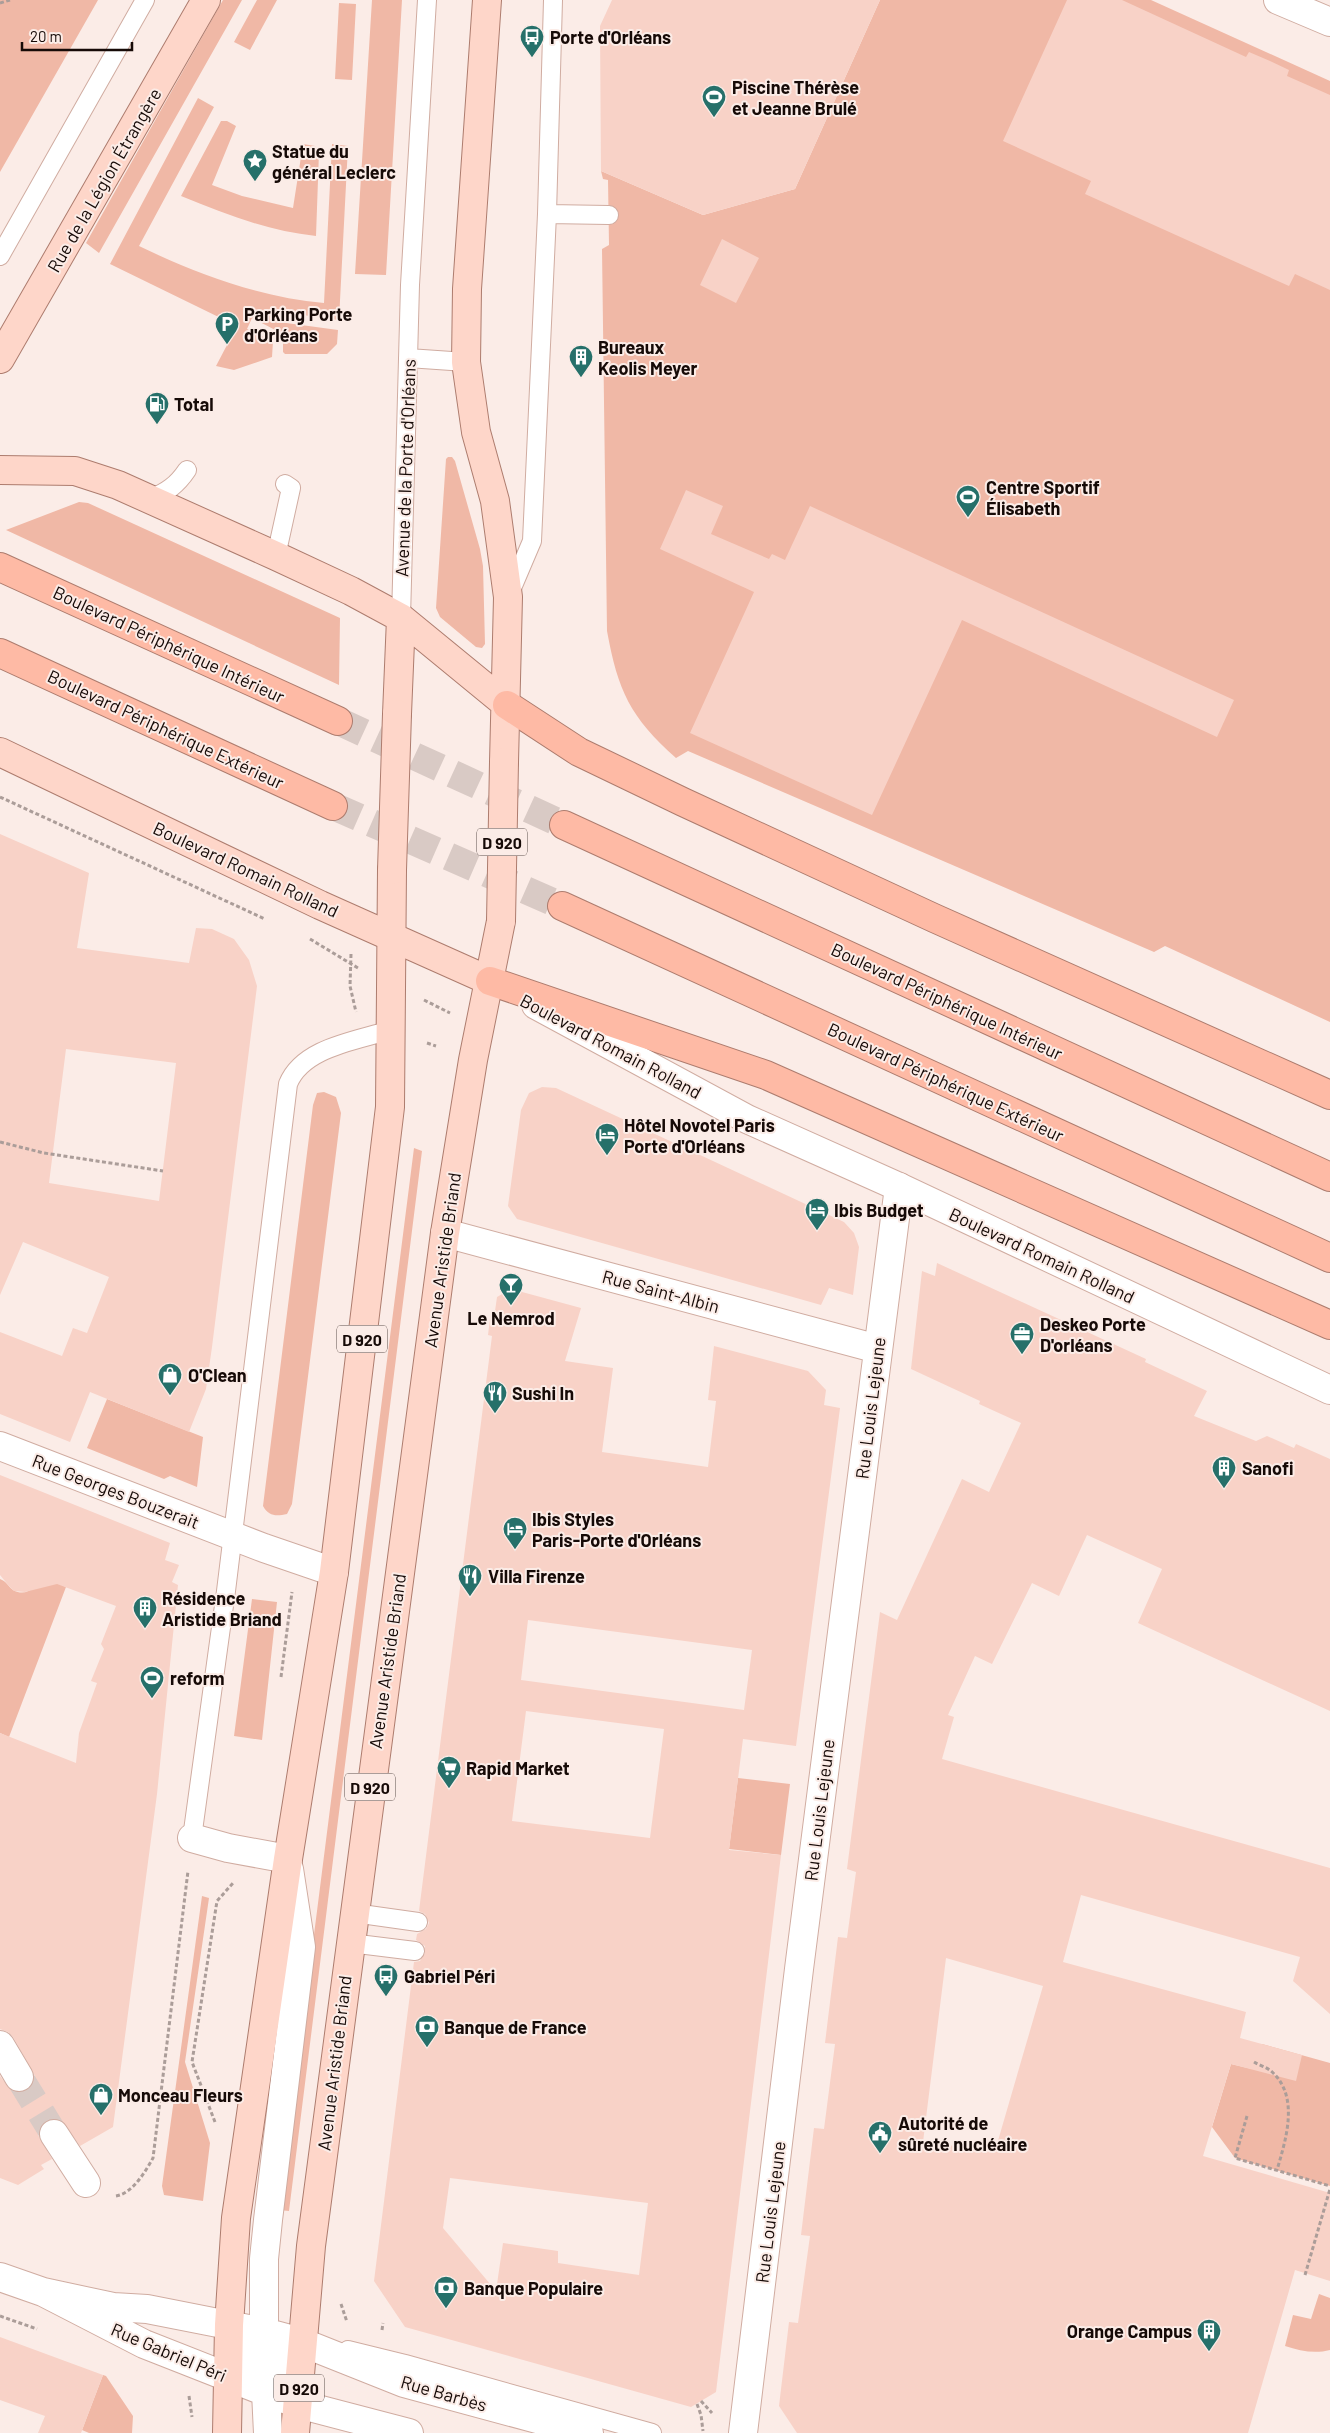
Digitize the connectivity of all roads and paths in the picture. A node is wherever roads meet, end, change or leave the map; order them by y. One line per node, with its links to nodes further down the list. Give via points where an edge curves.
1 (10, 0): 8 (path)
2 (145, 0): 12 (lane)
3 (206, 0): 14 (main road, Rue de la Légion Étrangère)
4 (426, 0): 13 (lane, Avenue de la Porte d'Orléans)
5 (487, 0): 15 (main road, via 467,289)
6 (554, 0): 10 (lane)
7 (1278, 0): 9 (main road)
8 (0, 3)
9 (1330, 22)
10 (547, 214): 11 (lane); 22 (lane, via 532,541)
11 (609, 215)
12 (0, 256)
13 (408, 358): 15 (lane); 23 (lane, Avenue de la Porte d'Orléans)
14 (0, 360)
15 (466, 362): 22 (main road, via 476,432 494,501)
16 (0, 470): 19 (main road, via 75,471)
17 (187, 470): 19 (lane, via 178,484)
18 (285, 484): 20 (lane, via 291,488)
19 (150, 499): 20 (main road)
20 (276, 556): 23 (main road)
21 (0, 567): 26 (highway, Boulevard Périphérique Intérieur)
22 (508, 597): 25 (main road)
23 (401, 618): 25 (main road); 33 (main road, Avenue de la Porte d'Orléans, bridge)
24 (0, 653): 29 (highway, Boulevard Périphérique Extérieur)
25 (507, 705): 36 (main road, D 920, bridge, via 501,921); 43 (highway, via 580,752 683,802)
26 (338, 721)
27 (0, 752): 33 (main road, Boulevard Romain Rolland)
28 (0, 797): 32 (path, Boulevard Romain Rolland)
29 (332, 806)
30 (564, 825): 45 (highway, Boulevard Périphérique Intérieur)
31 (562, 906): 51 (highway, Boulevard Périphérique Extérieur)
32 (270, 921)
33 (391, 936): 36 (main road, Boulevard Romain Rolland); 37 (main road, D 920)
34 (306, 937): 35 (path, Boulevard Romain Rolland)
35 (349, 964): 37 (path, Boulevard Romain Rolland); 40 (path)
36 (490, 981): 38 (main road, Avenue Aristide Briand / D 920); 49 (main road, Boulevard Romain Rolland, via 747,1119); 52 (highway, via 766,1074)
37 (390, 984): 38 (path, Boulevard Romain Rolland); 39 (main road, D 920)
38 (480, 1027): 50 (main road, Avenue Aristide Briand / D 920)
39 (390, 1030): 40 (lane); 57 (main road, D 920, via 390,1107)
40 (360, 1040): 56 (lane, via 311,1058 293,1073 288,1084)
41 (427, 1043): 42 (path)
42 (436, 1046)
43 (1330, 1095)
44 (0, 1142): 46 (path, via 44,1153)
45 (1288, 1158): 47 (highway); 48 (highway, Boulevard Périphérique Intérieur)
46 (163, 1171)
47 (1330, 1172)
48 (1330, 1177)
49 (899, 1187): 53 (main road, Rue Louis Lejeune); 54 (main road, Boulevard Romain Rolland)
50 (444, 1233): 53 (main road, Rue Saint-Albin); 61 (main road, Avenue Aristide Briand / D 920)
51 (1330, 1258)
52 (1330, 1325)
53 (878, 1349): 91 (main road, Rue Louis Lejeune)
54 (1330, 1390)
55 (0, 1446): 56 (main road, Rue Georges Bouzerait)
56 (232, 1535): 57 (main road, Rue Georges Bouzerait); 58 (lane)
57 (334, 1572): 60 (main road, D 920)
58 (192, 1838): 59 (main road); 72 (path, via 153,2158 143,2176 122,2195 102,2198)
59 (258, 1854): 60 (main road); 70 (path, via 217,1901 192,2062 223,2139)
60 (288, 1859): 70 (main road, D 920); 78 (main road, via 301,1947 264,2260)
61 (354, 1913): 62 (lane); 63 (main road, Avenue Aristide Briand / D 920)
62 (418, 1922)
63 (350, 1943): 64 (lane); 79 (main road, Avenue Aristide Briand / D 920)
64 (415, 1951)
65 (0, 2045): 67 (main road)
66 (1254, 2062): 71 (path, via 1270,2071 1281,2083 1286,2098 1289,2116)
67 (19, 2077)
68 (1247, 2116): 71 (path, via 1235,2158)
69 (54, 2134): 72 (main road)
70 (245, 2157): 77 (main road, D 920, via 236,2218)
71 (1277, 2170): 73 (path)
72 (86, 2183)
73 (1330, 2187): 74 (path)
74 (1305, 2275)
75 (0, 2276): 76 (main road, Rue Gabriel Péri)
76 (43, 2292): 77 (main road, Rue Gabriel Péri, via 113,2307 147,2309); 80 (main road, Rue Gabriel Péri, via 144,2344)
77 (229, 2325): 78 (main road, Rue Gabriel Péri); 80 (main road, D 920); 81 (main road)
78 (264, 2332): 79 (main road, Rue Gabriel Péri); 82 (main road)
79 (301, 2342): 82 (main road, Avenue Aristide Briand / D 920); 89 (main road, Rue Barbès, via 404,2383); 90 (lane, via 379,2357)
80 (229, 2377): 81 (main road, Rue Gabriel Péri); 85 (main road, D 920)
81 (266, 2392): 82 (main road, Rue Gabriel Péri); 86 (main road)
82 (298, 2404): 87 (main road, Avenue Aristide Briand / D 920); 88 (main road)
83 (697, 2404): 84 (path)
84 (703, 2431)
85 (227, 2433)
86 (268, 2433)
87 (295, 2433)
88 (409, 2433)
89 (589, 2433)
90 (652, 2433)
91 (743, 2433)

